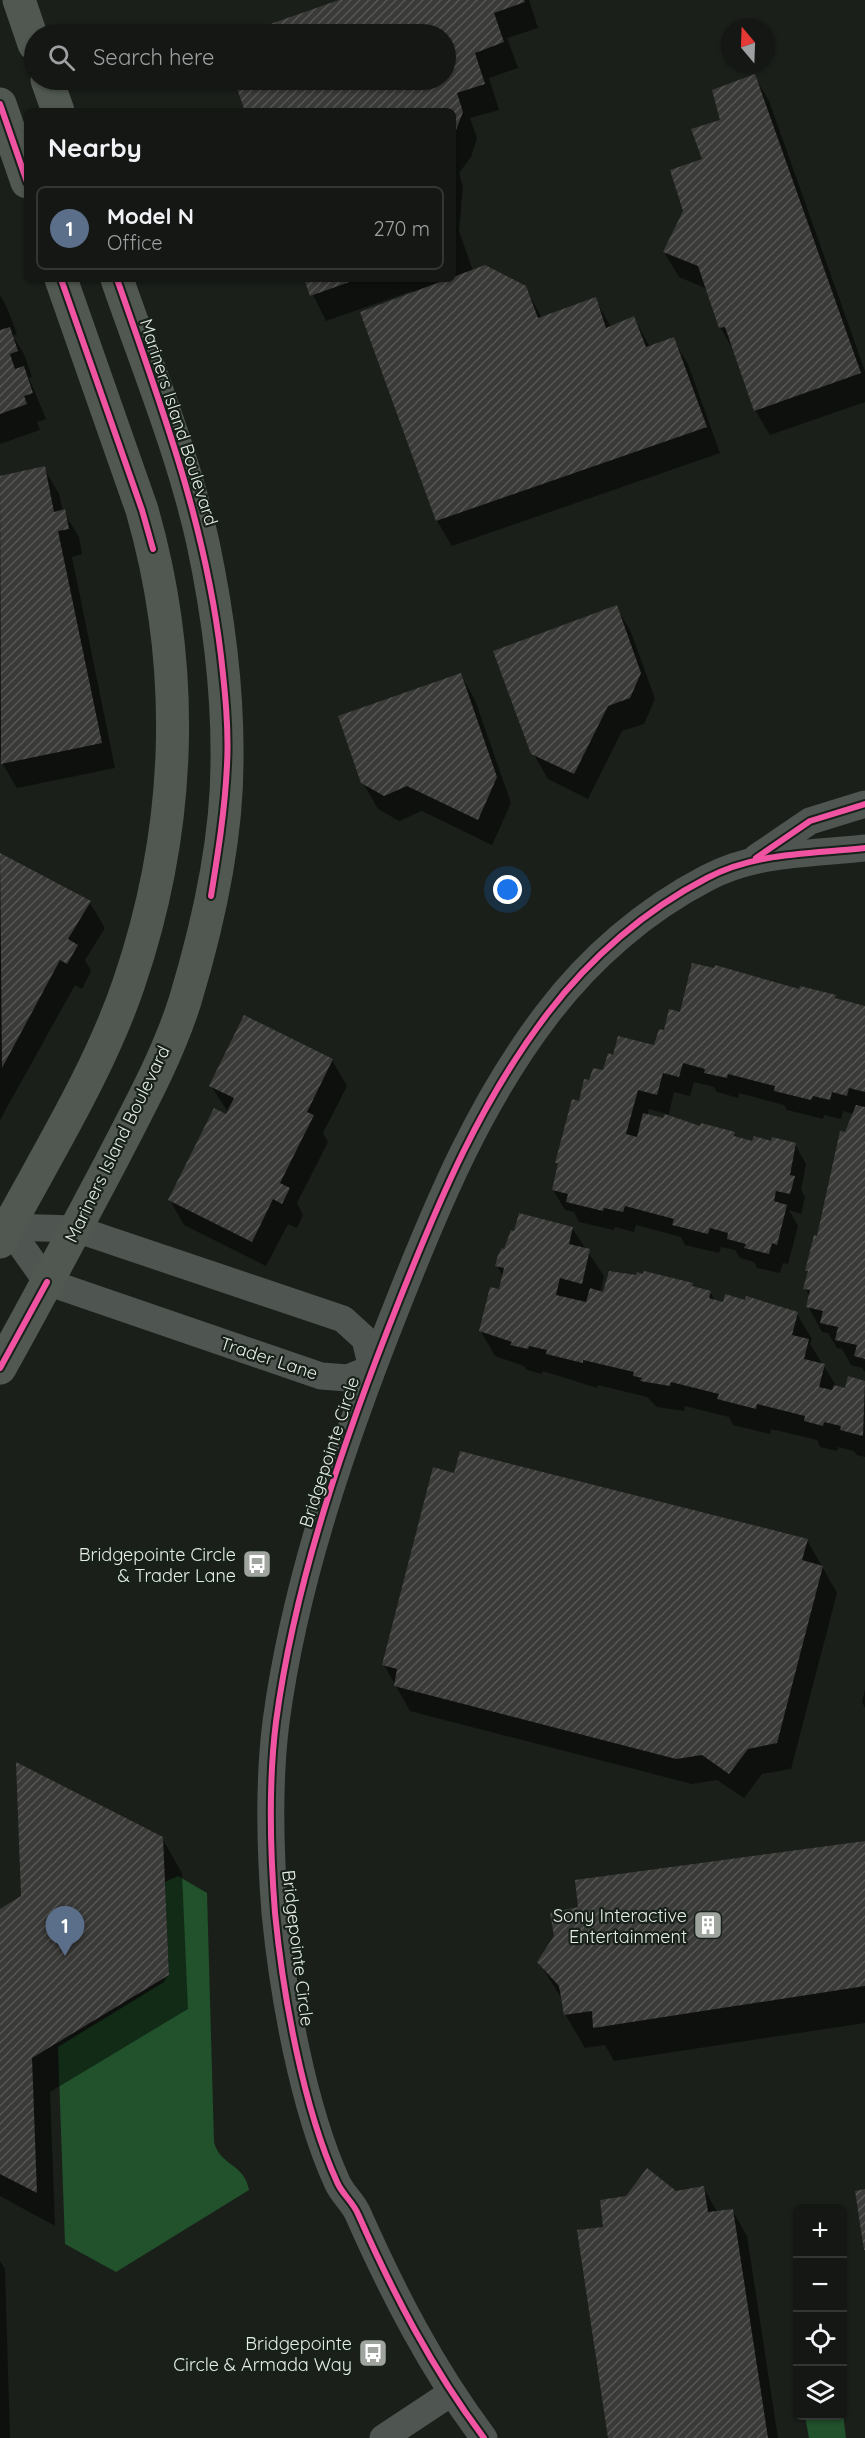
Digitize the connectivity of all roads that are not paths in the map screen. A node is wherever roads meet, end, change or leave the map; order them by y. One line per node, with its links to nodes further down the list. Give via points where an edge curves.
1 (19, 0): 2 (main road)
2 (27, 24)
3 (51, 90): 5 (main road)
4 (0, 104): 6 (main road)
5 (57, 108)
6 (18, 166)
7 (62, 282): 13 (main road, via 153,549 167,621 174,762 151,910 129,983 101,1050)
8 (118, 282): 12 (main road, Mariners Island Boulevard, via 181,464 202,542 224,684 227,763 220,840 206,924 184,1003 153,1082)
9 (865, 804): 11 (street, Bridgepointe Circle, via 810,821)
10 (865, 848): 11 (street, Bridgepointe Circle)
11 (754, 859): 16 (street, Bridgepointe Circle, via 708,877 632,927 585,969 547,1014 496,1092 452,1173)
12 (76, 1229): 13 (street); 14 (main road, Mariners Island Boulevard); 16 (street, via 343,1319 365,1339)
13 (3, 1231): 14 (street)
14 (47, 1282): 15 (main road, Mariners Island Boulevard); 16 (street, Trader Lane, via 321,1377 348,1378)
15 (0, 1368)
16 (372, 1368): 17 (street, Bridgepointe Circle, via 333,1480 286,1661 273,1754 273,1880 283,1975 295,2039 329,2159 339,2187 355,2206 377,2259)
17 (451, 2393): 18 (street, Bridgepointe Circle); 19 (street)
18 (481, 2437)
19 (383, 2438)

